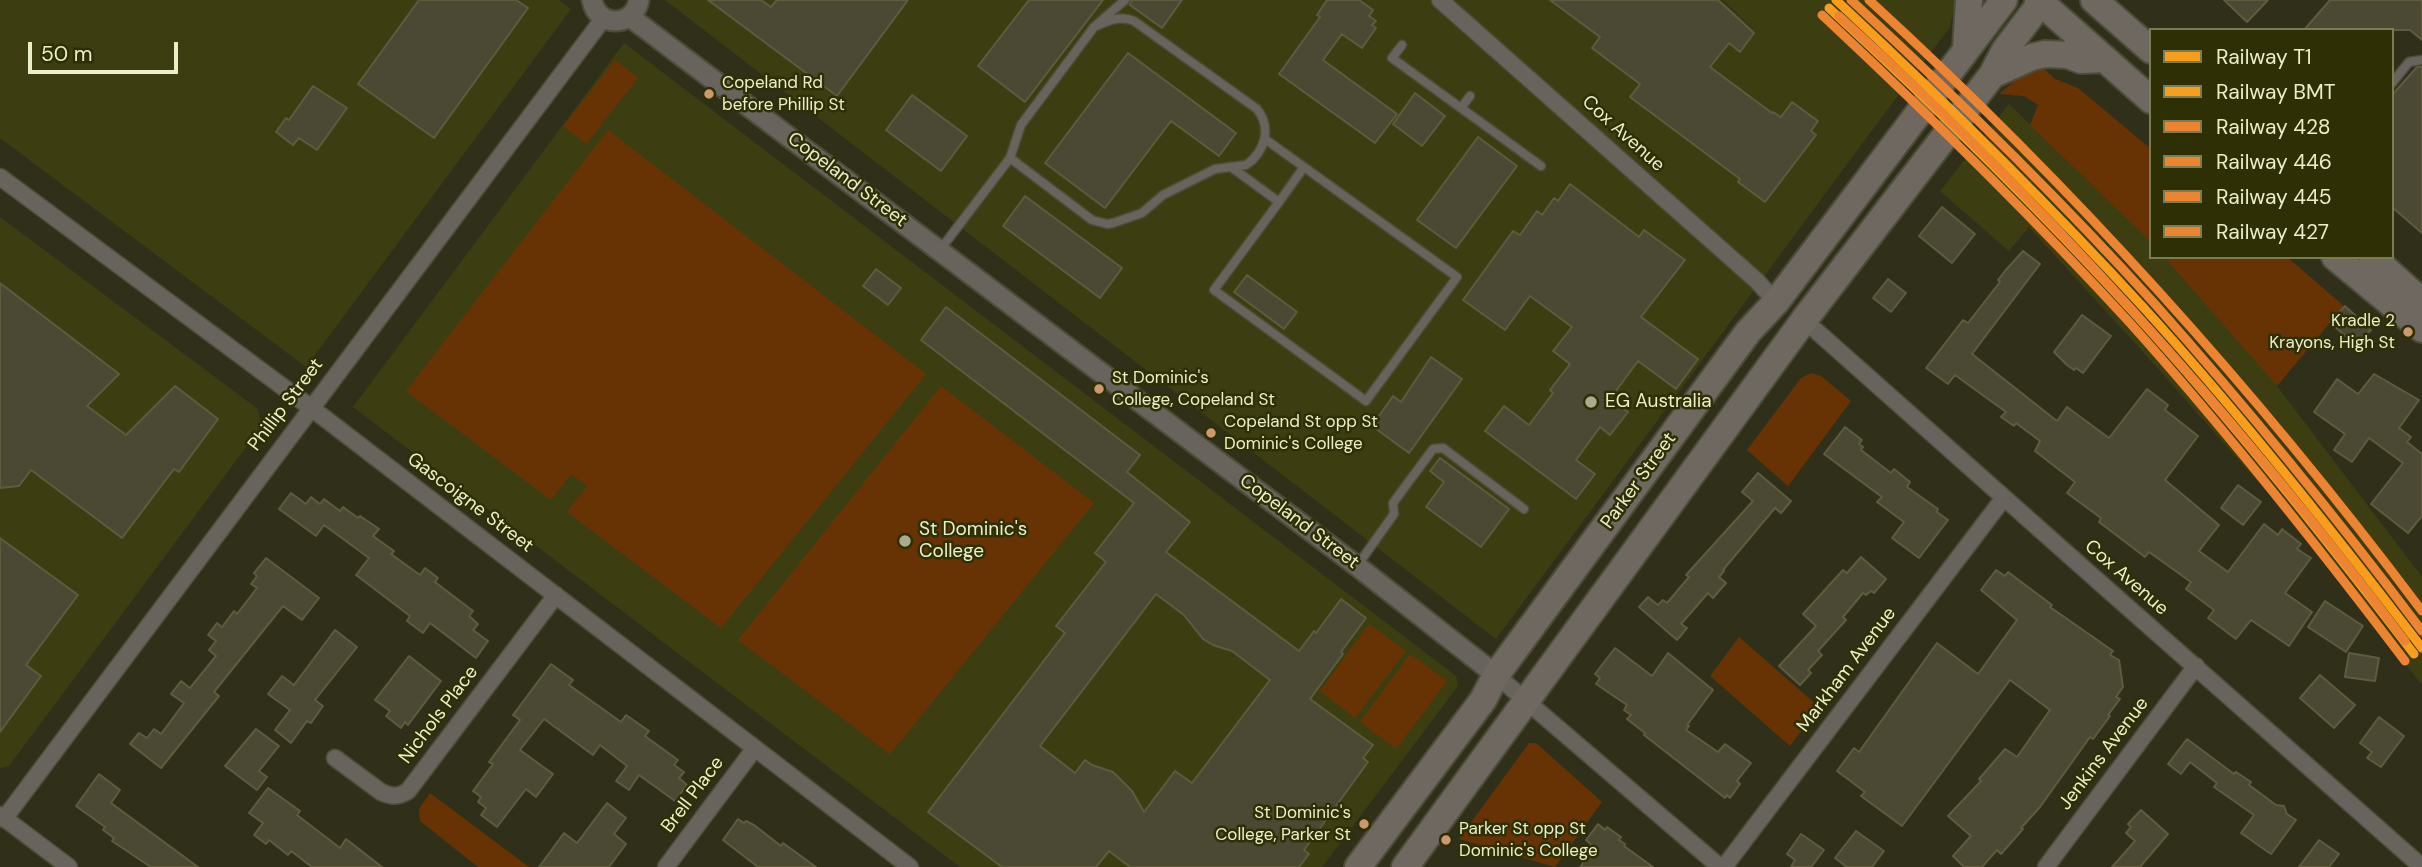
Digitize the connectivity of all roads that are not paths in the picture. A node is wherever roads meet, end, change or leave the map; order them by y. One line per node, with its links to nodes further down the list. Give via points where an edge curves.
1 (592, 0): 10 (street)
2 (1125, 0): 11 (lane)
3 (1440, 0): 32 (street, Cox Avenue)
4 (1969, 0): 14 (highway)
5 (2004, 0): 14 (highway, Parker Street)
6 (2094, 0): 12 (highway)
7 (2118, 0): 12 (highway, via 2124,18)
8 (2041, 1): 15 (highway); 17 (highway, Parker Street)
9 (634, 8): 10 (street, via 618,22); 29 (street, Copeland Street)
10 (603, 19): 36 (street, Phillip Street)
11 (1094, 27): 22 (lane, via 1109,20 1134,22 1252,104 1261,114); 23 (lane, via 1021,125)
12 (2143, 43)
13 (1402, 44): 21 (lane, via 1392,58)
14 (1962, 54): 32 (highway, Parker Street)
15 (2105, 59): 17 (highway, via 2045,54); 20 (highway)
16 (2422, 60): 18 (lane, via 2409,62)
17 (1989, 78): 34 (highway, Parker Street)
18 (2394, 81)
19 (1470, 96): 21 (lane)
20 (2149, 98)
21 (1461, 108): 24 (lane)
22 (1265, 139): 25 (lane, via 1251,162); 26 (lane)
23 (1010, 158): 25 (lane, via 1091,220 1107,224 1142,213 1163,195 1215,169); 29 (lane)
24 (1541, 166)
25 (1231, 167): 28 (lane)
26 (1304, 167): 28 (lane); 28 (lane, via 1457,277 1366,401 1214,290)
27 (0, 177): 36 (street, Gascoigne Street)
28 (1279, 202)
29 (940, 250): 39 (street, Copeland Street)
30 (2337, 259): 35 (highway)
31 (2374, 259): 33 (highway)
32 (1776, 302): 42 (highway, Parker Street, via 1748,332)
33 (2422, 302)
34 (1804, 320): 37 (street, Cox Avenue); 43 (highway, Parker Street)
35 (2422, 329)
36 (310, 407): 40 (street, Gascoigne Street); 46 (street, Phillip Street)
37 (2003, 499): 41 (street, Cox Avenue); 52 (street, Markham Avenue)
38 (1524, 509): 39 (lane, via 1443,448 1433,449 1393,503 1394,514)
39 (1357, 566): 42 (street, Copeland Street)
40 (556, 595): 44 (street, Gascoigne Street); 45 (street, Nichols Place, via 408,791 399,796 381,792)
41 (2196, 666): 53 (street, Jenkins Avenue); 54 (street, Cox Avenue)
42 (1496, 675): 43 (street, Copeland Street); 50 (highway, Parker Street, via 1483,700)
43 (1528, 700): 51 (highway, Parker Street); 52 (street, Copeland Street)
44 (755, 748): 48 (street, Brell Place); 49 (street, Gascoigne Street)
45 (335, 758)
46 (2, 817): 47 (street)
47 (69, 867)
48 (666, 867)
49 (910, 867)
50 (1357, 867)
51 (1405, 867)
52 (1722, 867)
53 (2046, 867)
54 (2421, 867)

